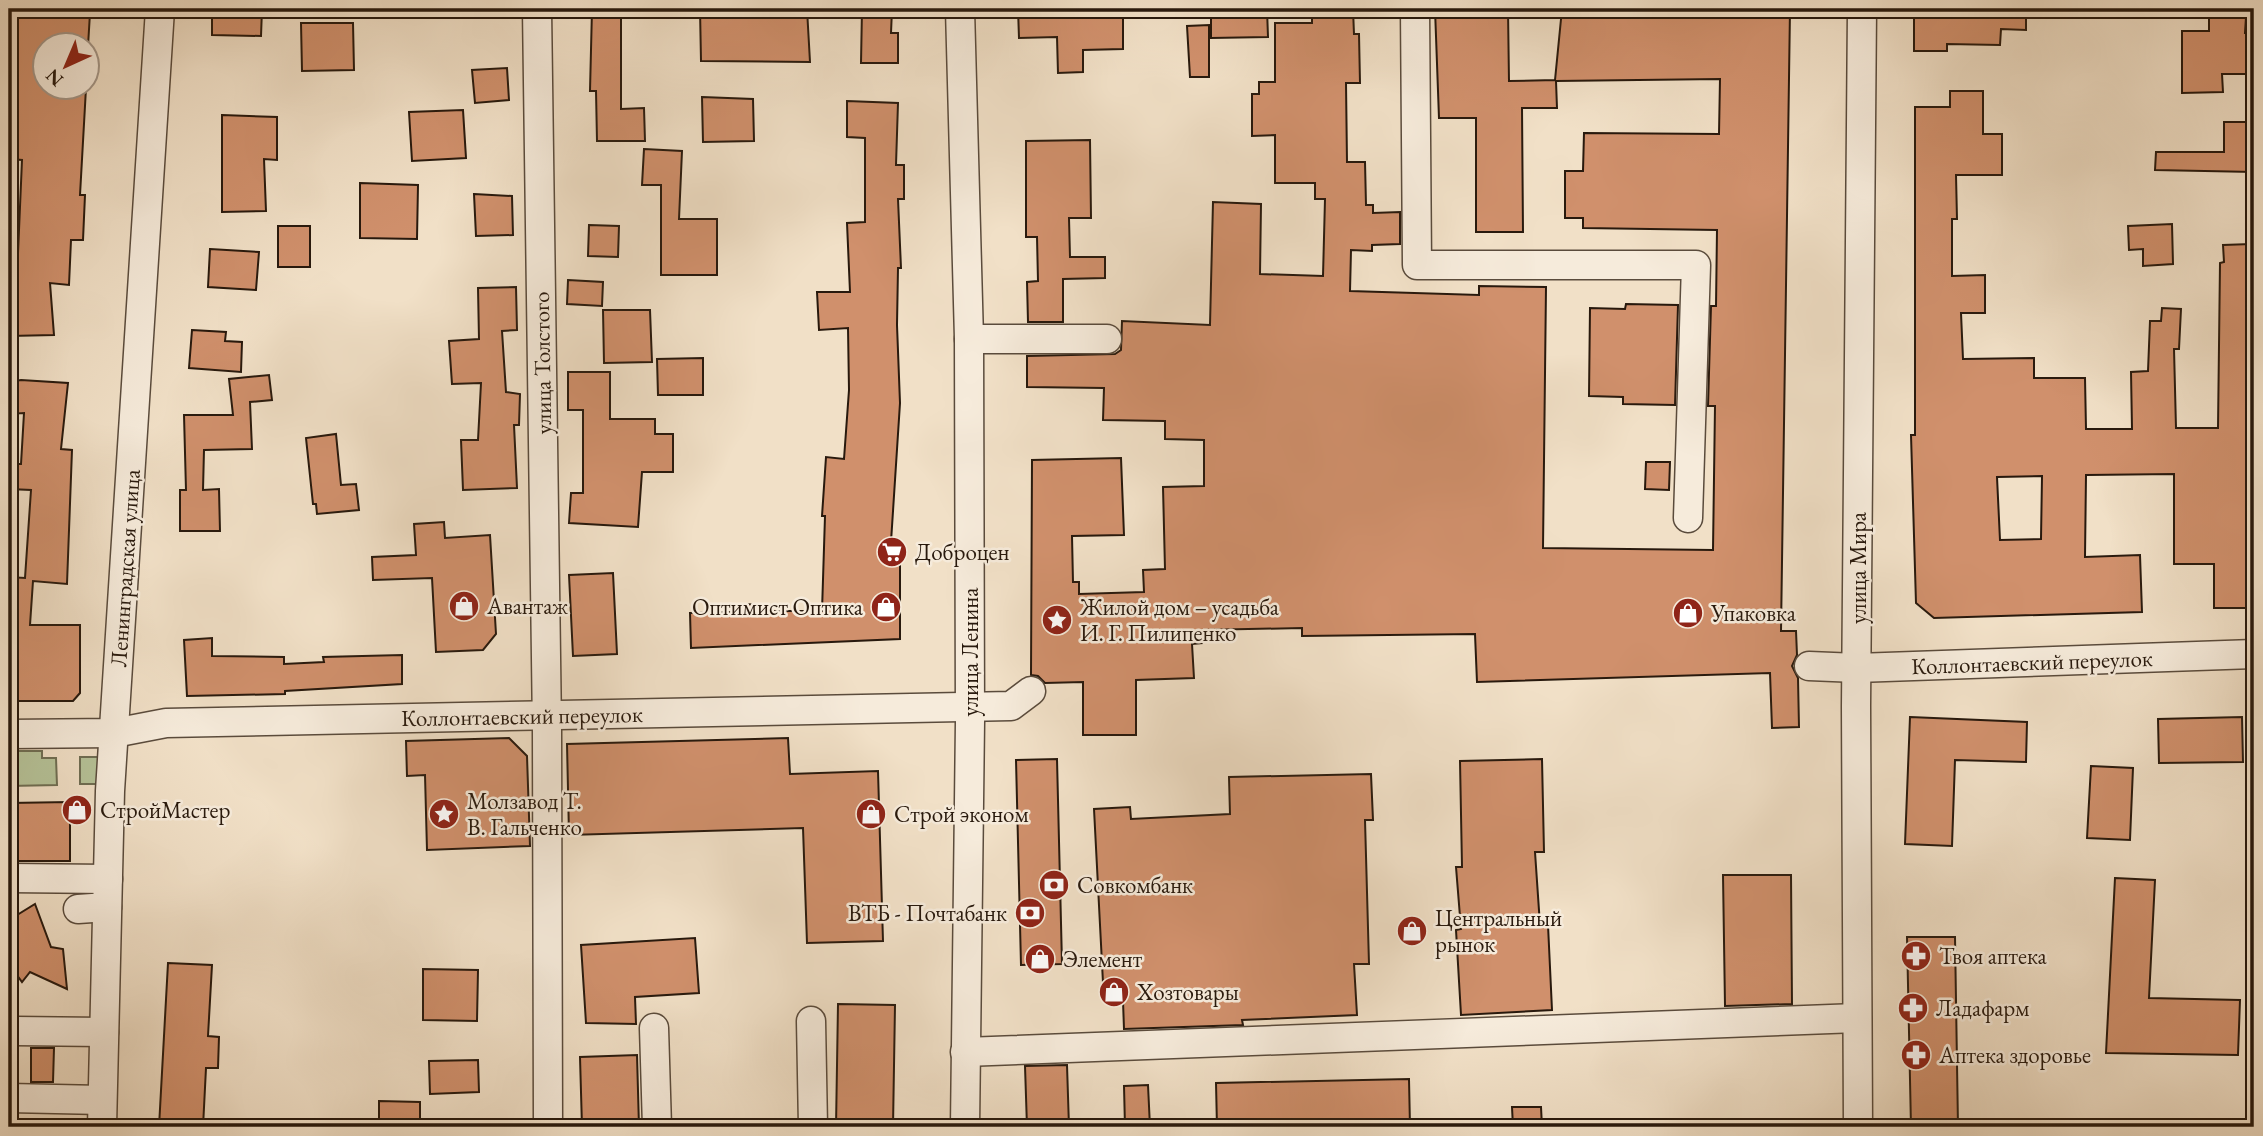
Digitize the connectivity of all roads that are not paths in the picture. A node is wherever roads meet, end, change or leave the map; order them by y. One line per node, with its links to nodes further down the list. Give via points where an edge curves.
1 (160, 9): 15 (street, Ленинградская улица)
2 (537, 9): 14 (street, улица Толстого)
3 (960, 9): 6 (street, улица Ленина)
4 (1415, 9): 8 (street, via 1417,265 1696,265)
5 (1861, 9): 11 (street, улица Мира)
6 (969, 339): 7 (street); 13 (street, улица Ленина)
7 (1107, 339)
8 (1688, 518)
9 (2254, 654): 11 (street, Коллонтаевский переулок)
10 (1809, 666): 11 (street, Коллонтаевский переулок)
11 (1857, 668): 21 (street, улица Мира)
12 (1031, 691): 13 (street, Коллонтаевский переулок, via 1011,706)
13 (970, 707): 14 (street, Коллонтаевский переулок); 26 (street, улица Ленина)
14 (547, 716): 15 (street, Коллонтаевский переулок, via 166,723); 29 (street, улица Толстого)
15 (114, 733): 16 (street, Коллонтаевский переулок); 18 (street, Ленинградская улица)
16 (9, 734)
17 (9, 878): 18 (street)
18 (108, 879): 19 (street, Ленинградская улица)
19 (107, 907): 20 (street); 25 (street, Ленинградская улица)
20 (78, 909)
21 (1857, 1018): 26 (street); 33 (street, улица Мира)
22 (811, 1021): 31 (street)
23 (654, 1028): 30 (street)
24 (15, 1031): 25 (street)
25 (104, 1032): 28 (street, Ленинградская улица)
26 (965, 1052): 32 (street, улица Ленина)
27 (9, 1098): 28 (street)
28 (102, 1114)
29 (548, 1127)
30 (657, 1127)
31 (813, 1127)
32 (965, 1127)
33 (1858, 1127)

